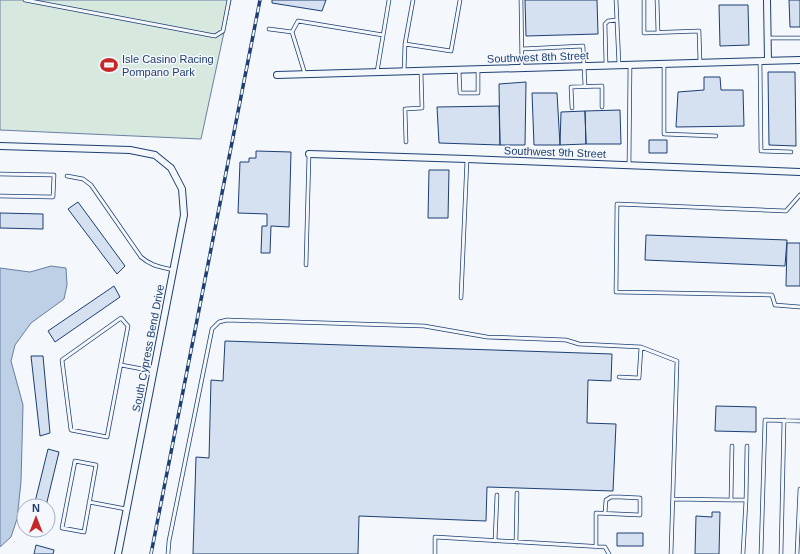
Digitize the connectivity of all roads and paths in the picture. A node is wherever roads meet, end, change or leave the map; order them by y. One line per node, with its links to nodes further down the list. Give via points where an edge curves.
1 (25, 0): 2 (lane, via 216,36 223,30)
2 (229, 0)
3 (389, 0): 15 (lane)
4 (413, 0): 18 (lane)
5 (460, 0): 18 (lane, via 451,51)
6 (521, 0): 19 (lane)
7 (616, 0): 11 (lane)
8 (644, 0): 14 (lane, via 644,33)
9 (657, 0): 14 (lane)
10 (767, 0): 16 (street)
11 (617, 20): 25 (lane); 28 (lane, via 605,24)
12 (269, 29): 13 (lane)
13 (292, 32): 15 (lane, via 298,21); 35 (lane)
14 (658, 33): 23 (lane, via 699,31)
15 (383, 35): 33 (lane)
16 (768, 38): 17 (lane); 22 (street)
17 (800, 38)
18 (405, 44): 34 (lane)
19 (522, 48): 27 (lane, via 583,46); 29 (lane)
20 (800, 60): 22 (street, Southwest 8th Street)
21 (760, 61): 22 (street, Southwest 8th Street); 23 (street, Southwest 8th Street); 43 (lane, via 761,151)
22 (768, 61)
23 (700, 63): 24 (street, Southwest 8th Street)
24 (664, 64): 26 (street, Southwest 8th Street); 40 (lane, via 664,134)
25 (619, 65): 26 (street, Southwest 8th Street); 28 (street, Southwest 8th Street)
26 (630, 65): 46 (lane)
27 (584, 66): 28 (street, Southwest 8th Street); 29 (street, Southwest 8th Street); 37 (lane)
28 (606, 66)
29 (522, 68): 30 (street, Southwest 8th Street)
30 (478, 69): 31 (street, Southwest 8th Street); 31 (lane, via 478,93 460,93)
31 (459, 70): 32 (street, Southwest 8th Street)
32 (421, 71): 34 (street, Southwest 8th Street); 41 (lane, via 422,108 405,109)
33 (378, 72): 34 (street, Southwest 8th Street); 35 (street, Southwest 8th Street)
34 (404, 72)
35 (305, 74): 36 (street, Southwest 8th Street)
36 (277, 75)
37 (585, 86): 38 (lane, via 602,86); 39 (lane, via 571,87)
38 (602, 107)
39 (572, 108)
40 (716, 136)
41 (406, 142)
42 (0, 146): 53 (street, South Cypress Bend Drive, via 130,150 155,155 171,168 182,189 184,215)
43 (791, 152)
44 (309, 154): 45 (street, Southwest 9th Street); 52 (lane)
45 (467, 159): 46 (street, Southwest 9th Street); 54 (lane)
46 (629, 165): 47 (street, Southwest 9th Street)
47 (800, 172)
48 (0, 174): 51 (lane, via 54,175 53,198)
49 (68, 176): 53 (lane, via 83,179 91,185 147,263)
50 (800, 195): 55 (lane, via 786,211 617,204 616,276 616,292 772,295 775,305)
51 (0, 196)
52 (306, 265)
53 (173, 270): 58 (street, South Cypress Bend Drive)
54 (461, 298)
55 (800, 307)
56 (641, 347): 59 (lane, via 639,378); 67 (lane, via 677,361); 77 (lane, via 579,344 566,340 486,337 424,326 227,320 219,322 212,328)
57 (121, 365): 57 (lane, via 107,437 71,430 62,360 121,318 128,326); 58 (lane)
58 (153, 371): 71 (street, South Cypress Bend Drive)
59 (619, 377)
60 (784, 420): 61 (lane); 82 (lane, via 765,420); 83 (lane)
61 (800, 421)
62 (732, 446): 68 (lane)
63 (747, 446): 69 (lane)
64 (800, 489): 84 (lane)
65 (517, 493): 74 (lane)
66 (497, 495): 73 (lane)
67 (674, 499): 68 (lane); 80 (lane)
68 (731, 500): 69 (lane)
69 (746, 500): 81 (lane)
70 (90, 502): 70 (lane, via 84,532 62,528 75,461 96,466); 71 (lane)
71 (126, 509): 76 (street, South Cypress Bend Drive)
72 (605, 513): 72 (lane, via 606,500 611,497 640,498 640,515); 75 (lane, via 596,513)
73 (495, 541): 74 (lane); 78 (lane, via 434,537)
74 (516, 542): 75 (lane)
75 (596, 547): 79 (lane, via 605,547)
76 (118, 554)
77 (168, 554)
78 (435, 554)
79 (609, 554)
80 (671, 554)
81 (743, 554)
82 (761, 554)
83 (781, 554)
84 (797, 554)

